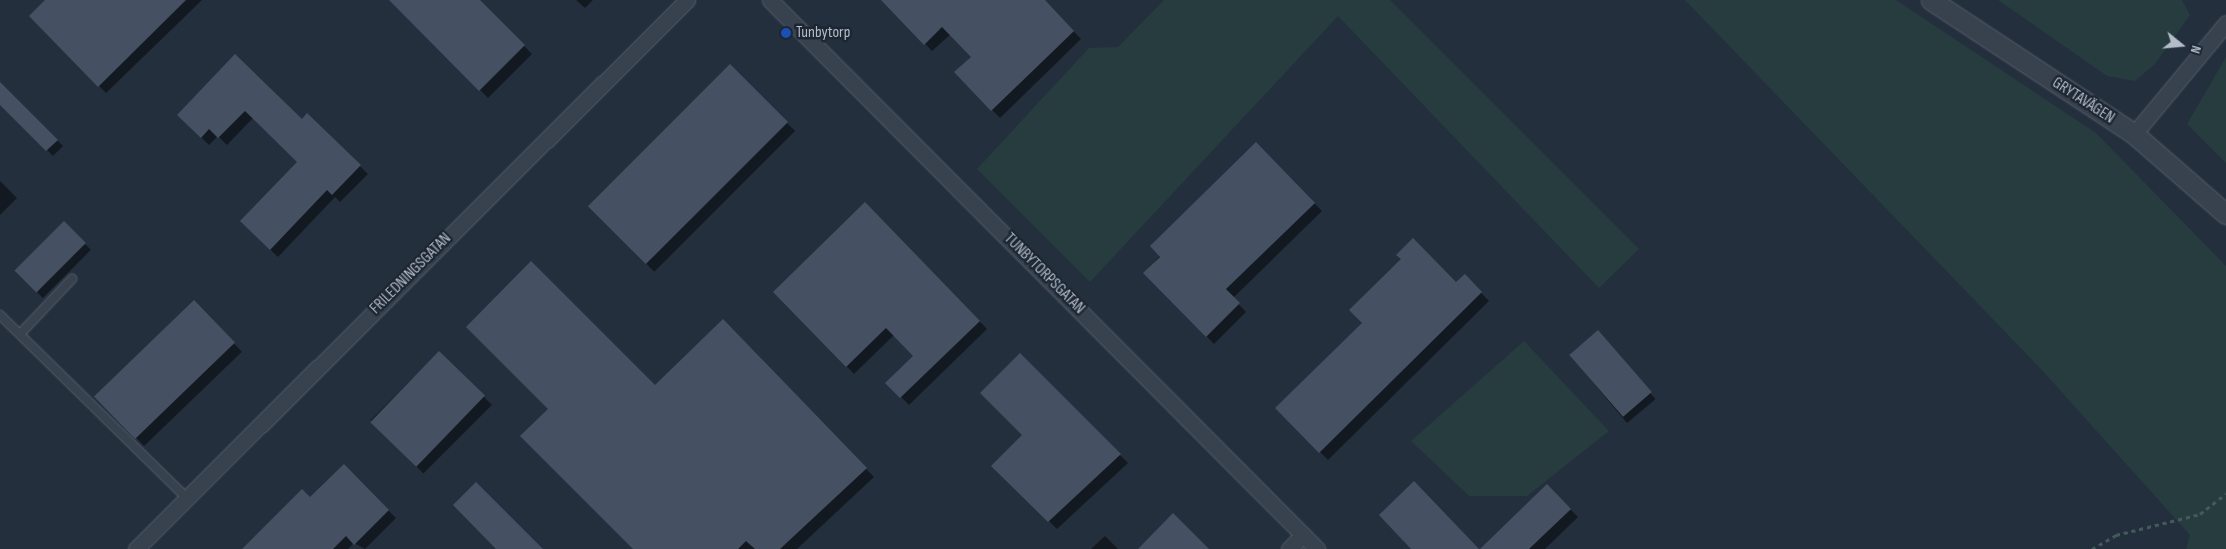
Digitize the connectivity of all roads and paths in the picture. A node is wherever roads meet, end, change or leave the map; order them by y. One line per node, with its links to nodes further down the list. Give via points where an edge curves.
1 (687, 0): 11 (street, FRILEDNINGSGATAN)
2 (770, 0): 12 (street, TUNBYTORPSGATAN)
3 (1932, 0): 5 (street, GRYTAVÄGEN)
4 (2226, 23): 5 (street)
5 (2134, 134): 6 (street, GRYTAVÄGEN)
6 (2226, 214)
7 (72, 279): 9 (lane)
8 (0, 315): 9 (lane)
9 (20, 334): 11 (lane)
10 (2226, 494): 16 (path, via 2200,514 2116,535)
11 (187, 498): 13 (street, FRILEDNINGSGATAN)
12 (1303, 535): 14 (street); 15 (street, TUNBYTORPSGATAN)
13 (136, 549)
14 (1289, 549)
15 (1317, 549)
16 (2092, 549)

